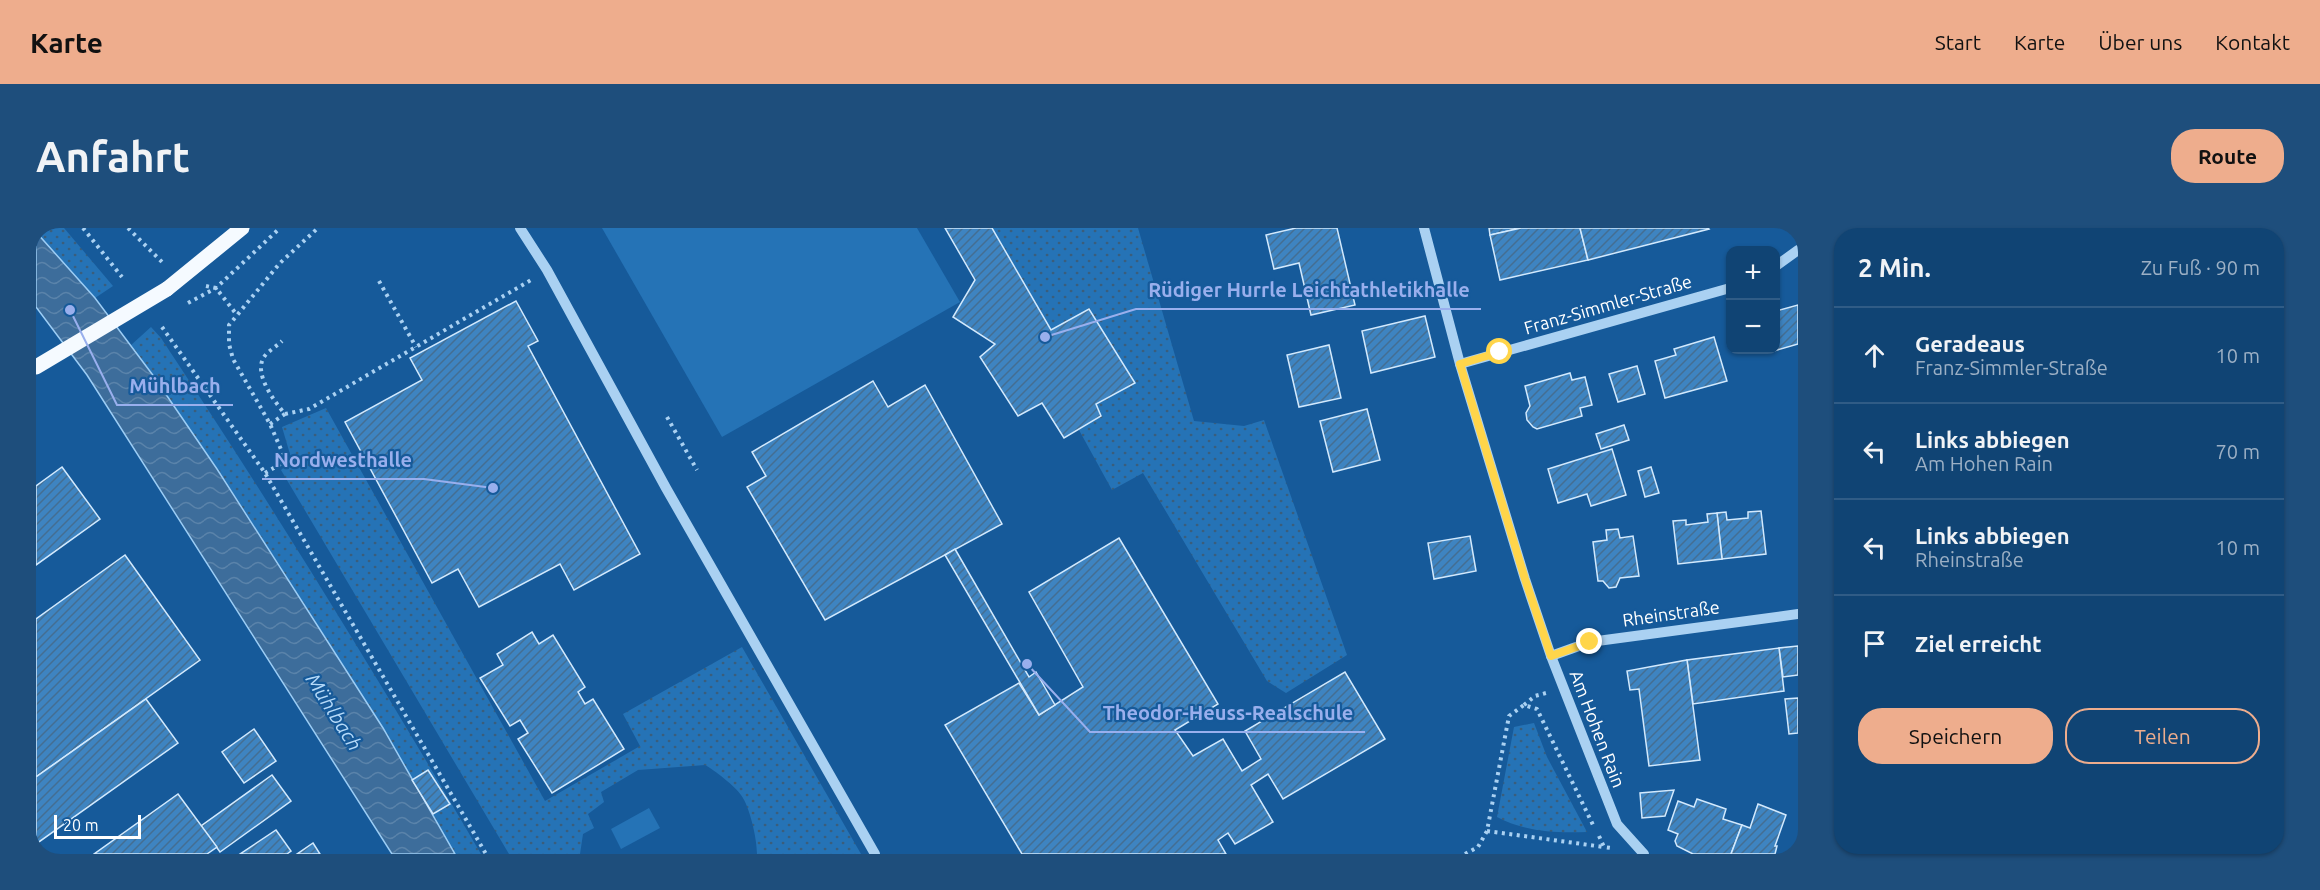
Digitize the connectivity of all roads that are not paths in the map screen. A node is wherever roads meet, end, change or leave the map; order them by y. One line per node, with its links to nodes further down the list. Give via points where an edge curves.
1 (242, 228): 8 (main road, bridge, via 173,284)
2 (1424, 228): 7 (street, Am Hohen Rain)
3 (522, 230): 12 (street)
4 (1798, 250): 5 (street)
5 (1780, 263)
6 (1726, 289): 7 (street, Franz-Simmler-Straße)
7 (1460, 364): 10 (street, Am Hohen Rain)
8 (36, 367)
9 (1798, 614): 10 (street, Rheinstraße, via 1590,642)
10 (1551, 656): 11 (street, Am Hohen Rain, via 1617,824)
11 (1640, 850)
12 (875, 854)

